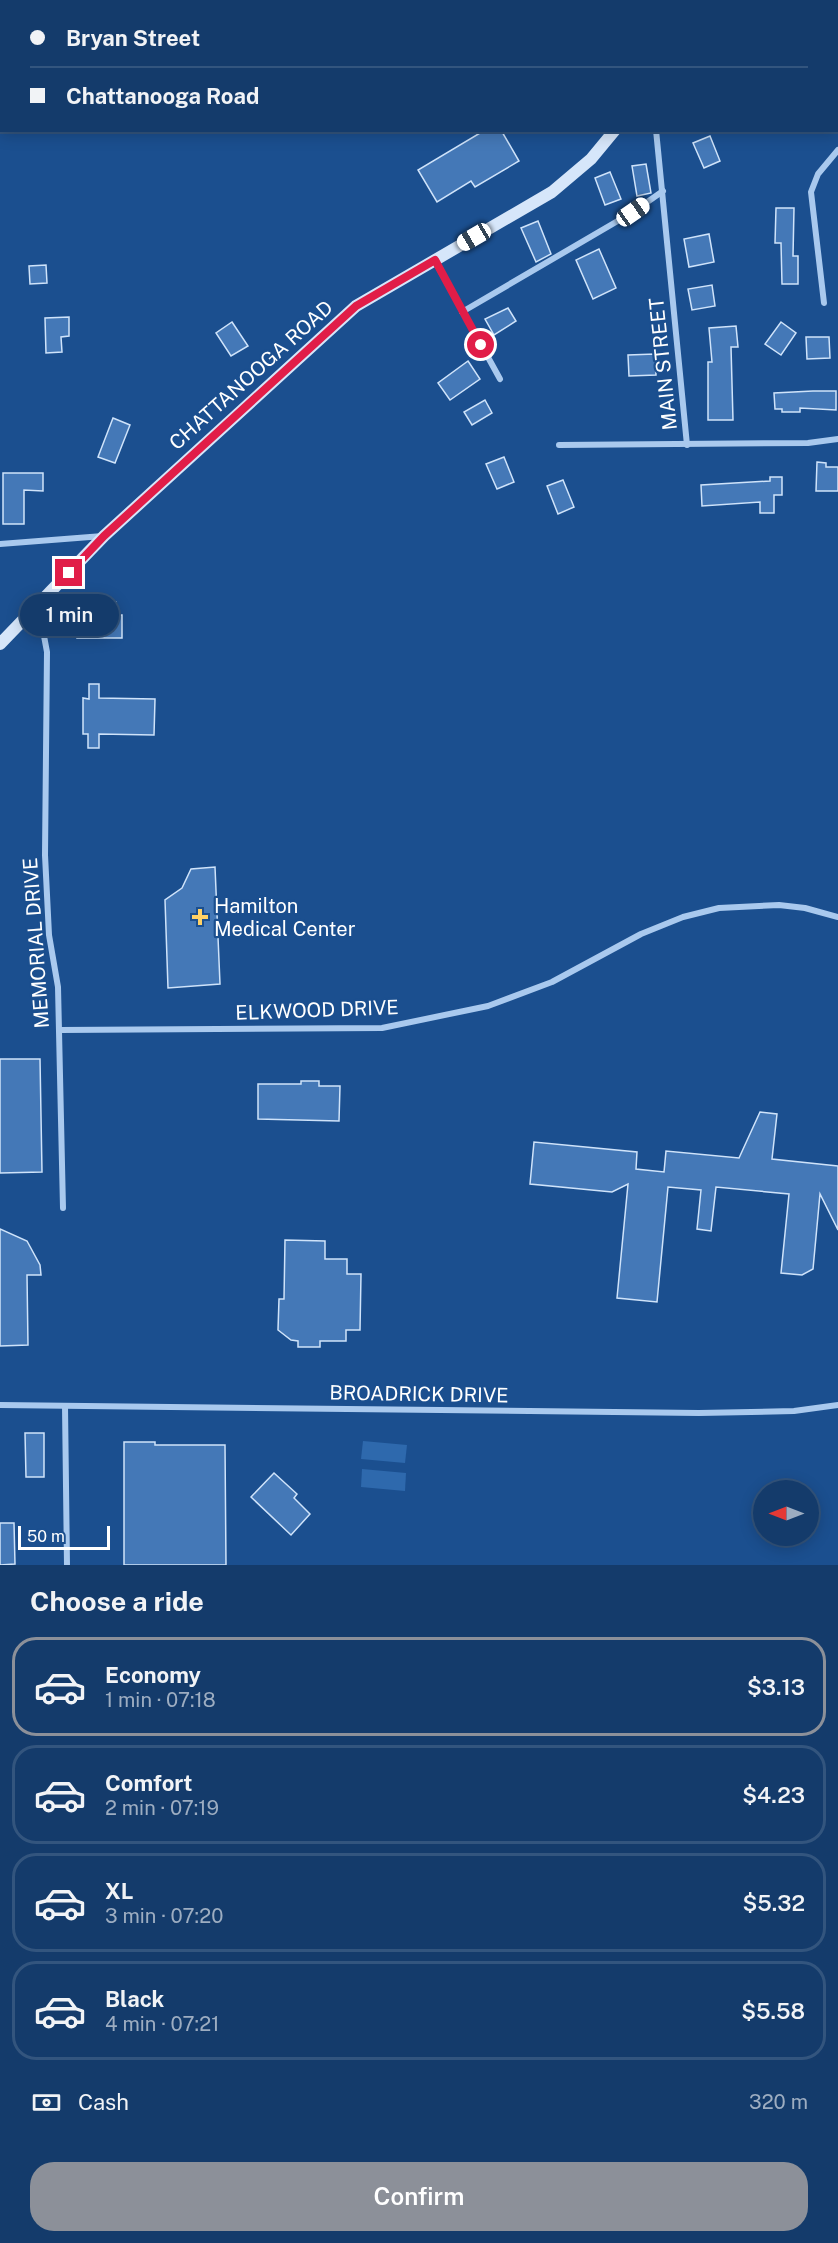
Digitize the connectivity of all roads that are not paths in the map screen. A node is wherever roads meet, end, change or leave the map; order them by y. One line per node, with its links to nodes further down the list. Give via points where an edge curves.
1 (613, 132): 5 (main road, CHATTANOOGA ROAD, via 591,159 552,192)
2 (656, 132): 4 (street, MAIN STREET)
3 (838, 150): 6 (street, via 818,174 811,192)
4 (663, 191): 7 (street); 11 (street, MAIN STREET)
5 (435, 260): 7 (street); 12 (main road, CHATTANOOGA ROAD, via 356,306)
6 (824, 303)
7 (462, 312): 8 (street)
8 (500, 379)
9 (838, 439): 11 (street, MAIN STREET)
10 (559, 445): 11 (street)
11 (687, 445)
12 (104, 536): 13 (street); 14 (main road, CHATTANOOGA ROAD)
13 (0, 544)
14 (38, 604): 15 (main road, CHATTANOOGA ROAD); 17 (street, MEMORIAL DRIVE, via 47,652 47,914)
15 (0, 644)
16 (838, 917): 17 (street, ELKWOOD DRIVE, via 779,905 719,908 641,934 552,982 488,1006 382,1028)
17 (60, 1030): 18 (street, MEMORIAL DRIVE)
18 (63, 1208)
19 (0, 1405): 21 (street, BROADRICK DRIVE)
20 (838, 1405): 21 (street, BROADRICK DRIVE, via 794,1411 699,1413)
21 (65, 1406): 22 (street)
22 (67, 1565)

